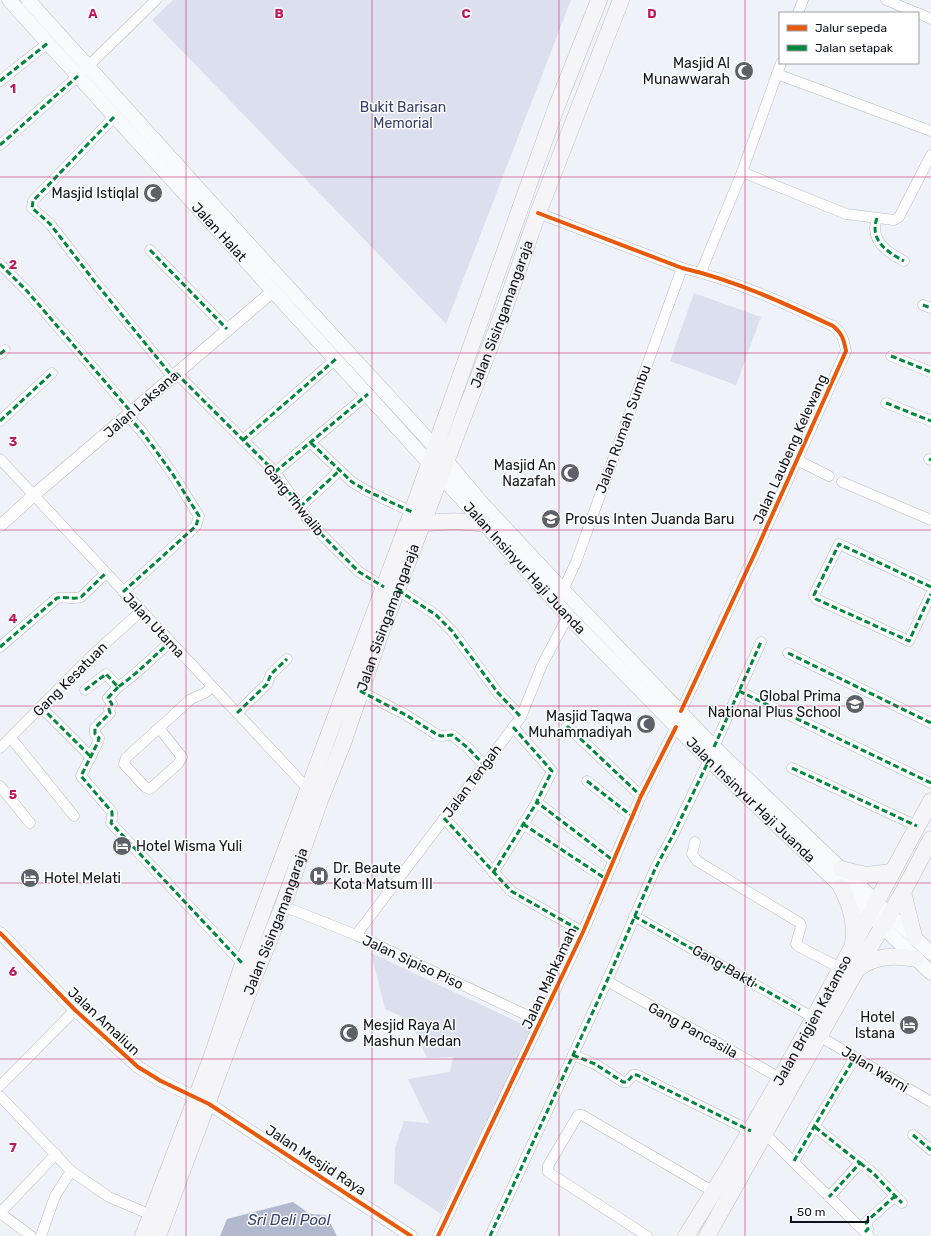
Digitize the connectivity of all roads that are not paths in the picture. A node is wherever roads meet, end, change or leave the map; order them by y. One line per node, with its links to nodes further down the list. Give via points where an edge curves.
1 (9, 0): 14 (main road, Jalan Halat)
2 (28, 0): 16 (main road, Jalan Halat)
3 (156, 0): 16 (street)
4 (599, 0): 12 (main road, Jalan Sisingamangaraja)
5 (621, 0): 13 (main road, Jalan Sisingamangaraja)
6 (803, 0): 8 (street)
7 (886, 0): 9 (street)
8 (798, 12)
9 (916, 12)
10 (919, 13): 11 (street)
11 (931, 19)
12 (592, 21): 13 (main road); 25 (main road, Jalan Sisingamangaraja, via 556,108)
13 (610, 28): 26 (main road, Jalan Sisingamangaraja)
14 (48, 43): 18 (main road, Jalan Halat); 19 (street)
15 (781, 64): 17 (street)
16 (88, 66): 18 (street); 33 (main road, Jalan Halat)
17 (777, 74): 21 (street); 24 (street)
18 (78, 76): 20 (main road, Jalan Halat); 22 (street)
19 (0, 81)
20 (114, 117): 34 (main road, Jalan Halat); 40 (street, Gang Thwalib, via 33,201 32,208 50,224 95,282)
21 (931, 131)
22 (0, 145)
23 (931, 155): 27 (street, via 898,218)
24 (742, 172): 27 (street, via 846,214); 32 (street)
25 (522, 207): 26 (main road); 48 (main road, Jalan Sisingamangaraja)
26 (538, 213): 31 (street, Jalan Laubeng Kelewang); 52 (main road, Jalan Sisingamangaraja)
27 (877, 218): 29 (street, via 874,230 878,241 891,254)
28 (150, 250): 35 (street)
29 (904, 261)
30 (0, 264): 43 (street, via 27,291)
31 (682, 268): 32 (street, Jalan Laubeng Kelewang); 66 (street, Jalan Rumah Sumbu, via 576,562)
32 (701, 272): 50 (street, Jalan Laubeng Kelewang, via 791,306 840,331 846,350)
33 (283, 282): 34 (street, Jalan Laksana); 48 (main road, Jalan Halat)
34 (272, 292): 35 (street, Jalan Laksana); 37 (main road, Jalan Halat)
35 (227, 329): 40 (street, Jalan Laksana)
36 (891, 356): 38 (street)
37 (336, 359): 41 (main road, Jalan Halat); 46 (street)
38 (931, 372)
39 (52, 373): 44 (street)
40 (174, 374): 43 (street, Jalan Laksana); 46 (street, Gang Thwalib)
41 (368, 394): 47 (street); 51 (main road, Jalan Halat)
42 (886, 403): 45 (street)
43 (130, 414): 57 (street, Jalan Laksana); 67 (street, via 199,516 196,526)
44 (0, 421)
45 (931, 421)
46 (243, 440): 54 (street, Gang Thwalib)
47 (311, 443): 53 (street); 54 (street)
48 (435, 447): 51 (main road, Jalan Sisingamangaraja); 52 (main road, Jalan Insinyur Haji Juanda)
49 (0, 459): 57 (street, Jalan Utama)
50 (797, 460): 55 (street); 82 (street, Jalan Laubeng Kelewang)
51 (429, 463): 52 (main road, Jalan Insinyur Haji Juanda); 59 (main road, Jalan Sisingamangaraja)
52 (444, 469): 59 (main road, Jalan Sisingamangaraja); 61 (main road, Jalan Insinyur Haji Juanda); 66 (main road, Jalan Insinyur Haji Juanda, via 480,501)
53 (339, 471): 58 (street); 59 (street, via 367,492)
54 (275, 472): 58 (street, Gang Thwalib)
55 (829, 476)
56 (842, 482): 60 (street)
57 (34, 495): 62 (street, Jalan Laksana); 63 (street, Jalan Utama)
58 (300, 507): 65 (street, Gang Thwalib, via 309,521 359,572)
59 (417, 518): 61 (main road, via 464,520); 65 (main road, Jalan Sisingamangaraja)
60 (931, 520)
61 (484, 524): 70 (main road, Jalan Insinyur Haji Juanda)
62 (0, 526)
63 (106, 573): 67 (street, Jalan Utama); 73 (street, via 80,597 57,598)
64 (931, 587): 68 (street, via 839,544 814,596 909,641)
65 (391, 589): 79 (main road, Jalan Sisingamangaraja); 84 (street, Gang Thwalib, via 436,615 452,631 498,693); 99 (main road, Jalan Sisingamangaraja)
66 (563, 590): 82 (main road, Jalan Insinyur Haji Juanda)
67 (123, 592): 69 (street, Jalan Utama)
68 (931, 594)
69 (141, 611): 71 (street, Jalan Utama); 81 (street, Gang Kesatuan, via 87,660)
70 (568, 616): 84 (street, Jalan Tengah, via 542,665); 88 (main road, Jalan Insinyur Haji Juanda)
71 (170, 642): 76 (street, Jalan Utama); 77 (street, via 142,666 138,673)
72 (761, 642): 80 (street)
73 (0, 647)
74 (788, 653): 85 (street)
75 (287, 659): 83 (street, via 271,674 267,684)
76 (212, 686): 83 (street, Jalan Utama); 89 (street, via 205,693 191,699)
77 (118, 687): 78 (street, via 106,674); 93 (street, via 108,698 112,704 110,713 94,728 99,738)
78 (85, 690)
79 (360, 691): 94 (street, via 436,734 452,735); 118 (main road, Jalan Sisingamangaraja)
80 (739, 691): 92 (street); 97 (street)
81 (42, 707): 90 (street, Gang Kesatuan); 93 (street)
82 (681, 711): 92 (main road, Jalan Insinyur Haji Juanda)
83 (237, 712): 99 (street, Jalan Utama)
84 (521, 717): 87 (street, Jalan Tengah)
85 (931, 723)
86 (566, 726): 100 (street)
87 (512, 727): 94 (street, Jalan Tengah); 102 (street, via 552,772)
88 (676, 727): 92 (main road, Jalan Insinyur Haji Juanda); 100 (street, Jalan Mahkamah)
89 (158, 728): 89 (street, via 182,757 178,764 150,788 145,787 124,762)
90 (12, 738): 91 (street, Gang Kesatuan); 103 (street)
91 (0, 748)
92 (712, 754): 112 (main road, Jalan Insinyur Haji Juanda); 116 (main road, Jalan Insinyur Haji Juanda); 120 (street)
93 (91, 757): 129 (street, via 81,776 112,812 110,824)
94 (484, 765): 105 (street, Jalan Tengah)
95 (792, 768): 108 (street)
96 (587, 781): 104 (street)
97 (931, 783)
98 (0, 786): 106 (street)
99 (310, 790): 129 (main road, Jalan Sisingamangaraja)
100 (641, 796): 104 (street, Jalan Mahkamah)
101 (931, 801): 108 (main road, Jalan Brigjen Katamso)
102 (537, 802): 107 (street); 111 (street)
103 (74, 816)
104 (633, 817): 111 (street, Jalan Mahkamah)
105 (444, 818): 114 (street); 124 (street, Jalan Tengah)
106 (30, 823)
107 (523, 824): 114 (street); 115 (street)
108 (917, 826): 113 (main road, Jalan Brigjen Katamso)
109 (931, 838): 117 (main road, Jalan Brigjen Katamso)
110 (695, 842): 130 (street, via 692,854 697,861 800,923 796,944)
111 (614, 861): 115 (street, Jalan Mahkamah)
112 (840, 869): 113 (main road, via 866,875); 119 (main road, Jalan Insinyur Haji Juanda)
113 (892, 872): 119 (main road, Jalan Brigjen Katamso)
114 (492, 873): 122 (street, via 510,891)
115 (606, 879): 122 (street, Jalan Mahkamah)
116 (841, 887): 119 (main road, Jalan Insinyur Haji Juanda); 126 (main road, via 853,921)
117 (903, 892): 121 (main road, Jalan Brigjen Katamso); 125 (main road)
118 (283, 906): 124 (street, Jalan Sipiso Piso); 143 (main road, Jalan Sisingamangaraja)
119 (873, 908): 121 (main road, Jalan Insinyur Haji Juanda); 126 (main road, Jalan Brigjen Katamso)
120 (634, 916): 133 (street); 135 (street, Gang Bakti)
121 (886, 920): 125 (main road, Jalan Insinyur Haji Juanda); 128 (main road, Jalan Insinyur Haji Juanda); 131 (main road, Jalan Brigjen Katamso)
122 (583, 932): 136 (street, Jalan Mahkamah)
123 (0, 933): 134 (street, Jalan Amaliun)
124 (356, 935): 136 (street, Jalan Sipiso Piso)
125 (914, 937): 127 (main road, Jalan Insinyur Haji Juanda)
126 (853, 945): 130 (main road, Jalan Brigjen Katamso)
127 (931, 953)
128 (916, 959): 131 (main road, via 894,956 880,958); 132 (main road, Jalan Insinyur Haji Juanda)
129 (243, 964): 143 (main road, Jalan Sisingamangaraja, via 212,1056)
130 (840, 968): 135 (main road, Jalan Brigjen Katamso)
131 (857, 969): 137 (main road, Jalan Brigjen Katamso)
132 (931, 973)
133 (607, 981): 138 (street); 140 (street, Gang Pancasila)
134 (75, 1010): 141 (street); 143 (street, Jalan Amaliun, via 138,1067)
135 (814, 1018): 140 (main road, Jalan Brigjen Katamso)
136 (540, 1022): 163 (street, Jalan Mahkamah)
137 (819, 1036): 139 (street, Jalan Warni); 145 (main road, Jalan Brigjen Katamso)
138 (573, 1055): 147 (street, via 595,1064 623,1082 627,1082 631,1076 637,1076); 164 (street)
139 (855, 1057): 144 (street, Jalan Warni); 146 (street)
140 (780, 1078): 145 (main road, Jalan Brigjen Katamso)
141 (0, 1086)
142 (0, 1096): 150 (street)
143 (202, 1100): 157 (main road, Jalan Sisingamangaraja); 161 (main road, Jalan Sisingamangaraja); 162 (street, Jalan Mesjid Raya)
144 (931, 1102)
145 (770, 1110): 147 (main road, Jalan Brigjen Katamso)
146 (815, 1127): 151 (street); 152 (street)
147 (758, 1132): 151 (street); 154 (main road, Jalan Brigjen Katamso); 167 (main road, Jalan Brigjen Katamso)
148 (913, 1135): 149 (street)
149 (931, 1150)
150 (56, 1154): 153 (street); 156 (street)
151 (794, 1161): 155 (street)
152 (860, 1163): 155 (street); 158 (street, via 900,1201 894,1197 866,1222)
153 (71, 1171): 157 (street, via 109,1197); 160 (street, via 55,1196)
154 (714, 1192): 165 (street, via 578,1115 548,1166 548,1172); 166 (main road, Jalan Brigjen Katamso)
155 (829, 1197): 158 (street)
156 (0, 1213): 159 (street)
157 (151, 1215): 161 (main road, Jalan Sisingamangaraja)
158 (867, 1234)
159 (31, 1236)
160 (41, 1236)
161 (155, 1236)
162 (411, 1236)
163 (438, 1236)
164 (490, 1236)
165 (647, 1236)
166 (686, 1236)
167 (708, 1236)

